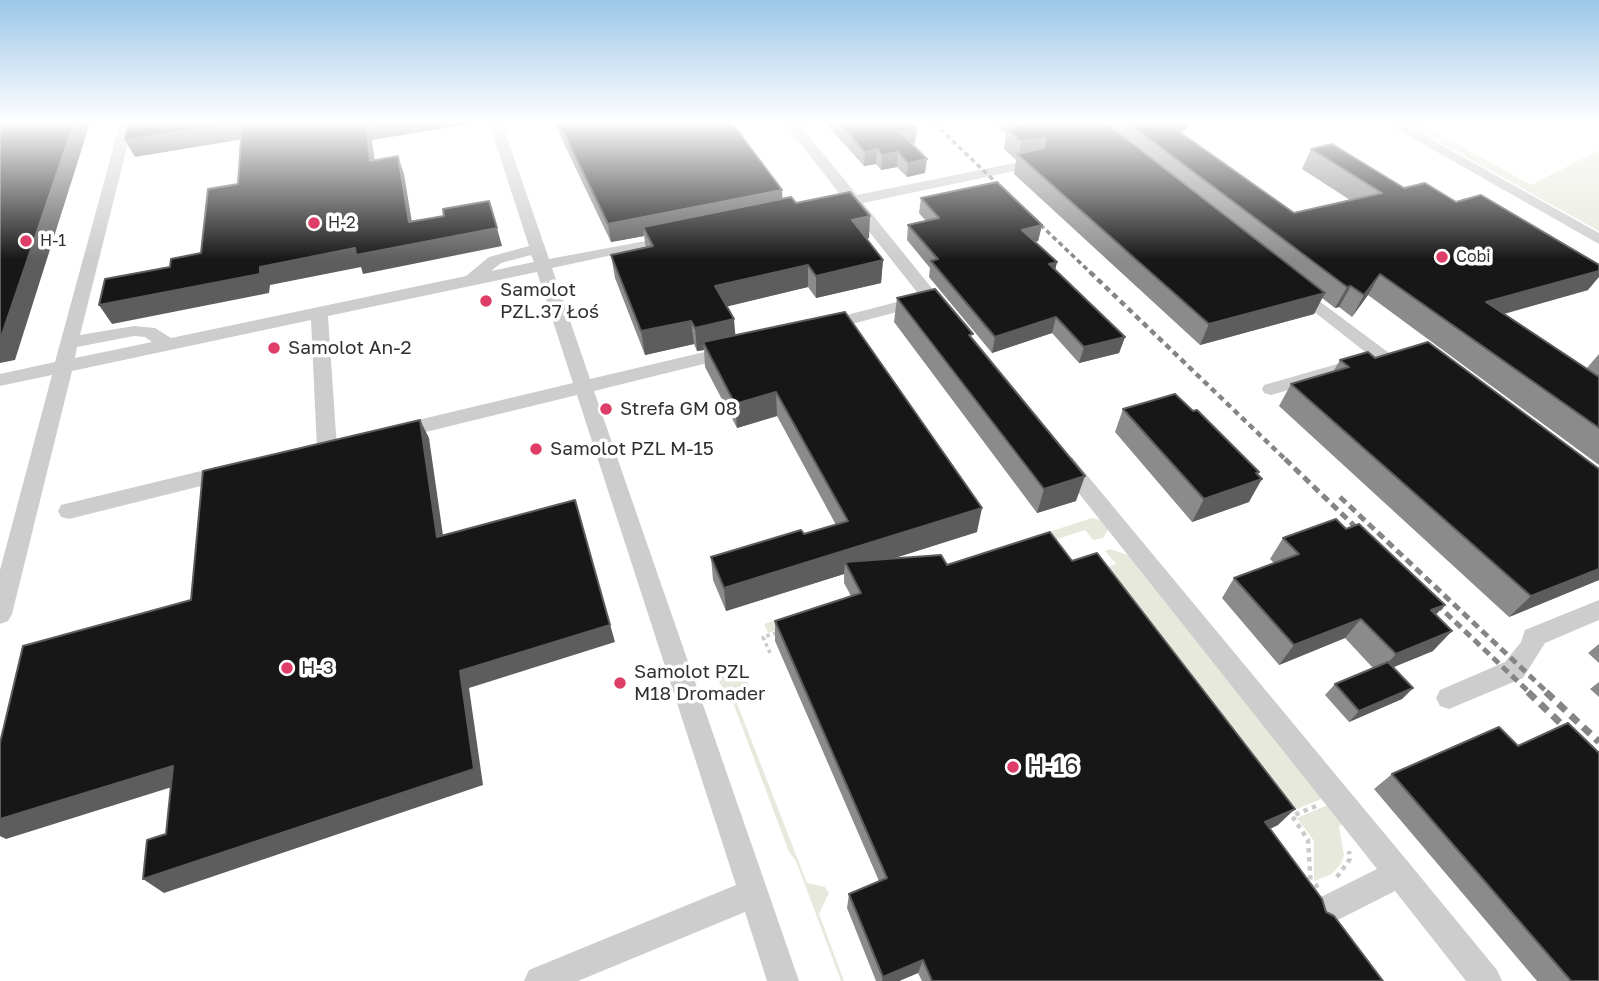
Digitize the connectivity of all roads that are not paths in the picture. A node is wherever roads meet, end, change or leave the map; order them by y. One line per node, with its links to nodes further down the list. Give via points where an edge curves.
1 (114, 169): 18 (street)
2 (510, 169): 10 (street)
3 (827, 169): 6 (street)
4 (1006, 169): 6 (street)
5 (1474, 169): 9 (street)
6 (853, 201): 7 (street); 12 (street)
7 (815, 208)
8 (689, 235): 10 (street)
9 (1599, 239)
10 (539, 258): 13 (street, via 472,280); 21 (street)
11 (1276, 273): 22 (street, via 1383,357)
12 (931, 298): 14 (street); 15 (street)
13 (319, 312): 16 (street); 24 (street, via 320,451)
14 (958, 331)
15 (799, 334)
16 (167, 344): 18 (street); 18 (street, via 149,332 134,331)
17 (754, 346): 21 (street)
18 (67, 354): 19 (street); 20 (street); 29 (street)
19 (0, 366)
20 (0, 380)
21 (584, 387): 23 (street); 32 (street)
22 (1271, 389)
23 (379, 437)
24 (353, 443)
25 (1052, 446): 31 (street)
26 (248, 468): 27 (street)
27 (69, 512)
28 (1599, 610): 30 (street, via 1534,637 1514,670)
29 (0, 614)
30 (1450, 698)
31 (1399, 873): 33 (street); 36 (street)
32 (754, 893): 34 (street); 35 (street)
33 (1320, 914)
34 (540, 981)
35 (783, 981)
36 (1486, 981)

